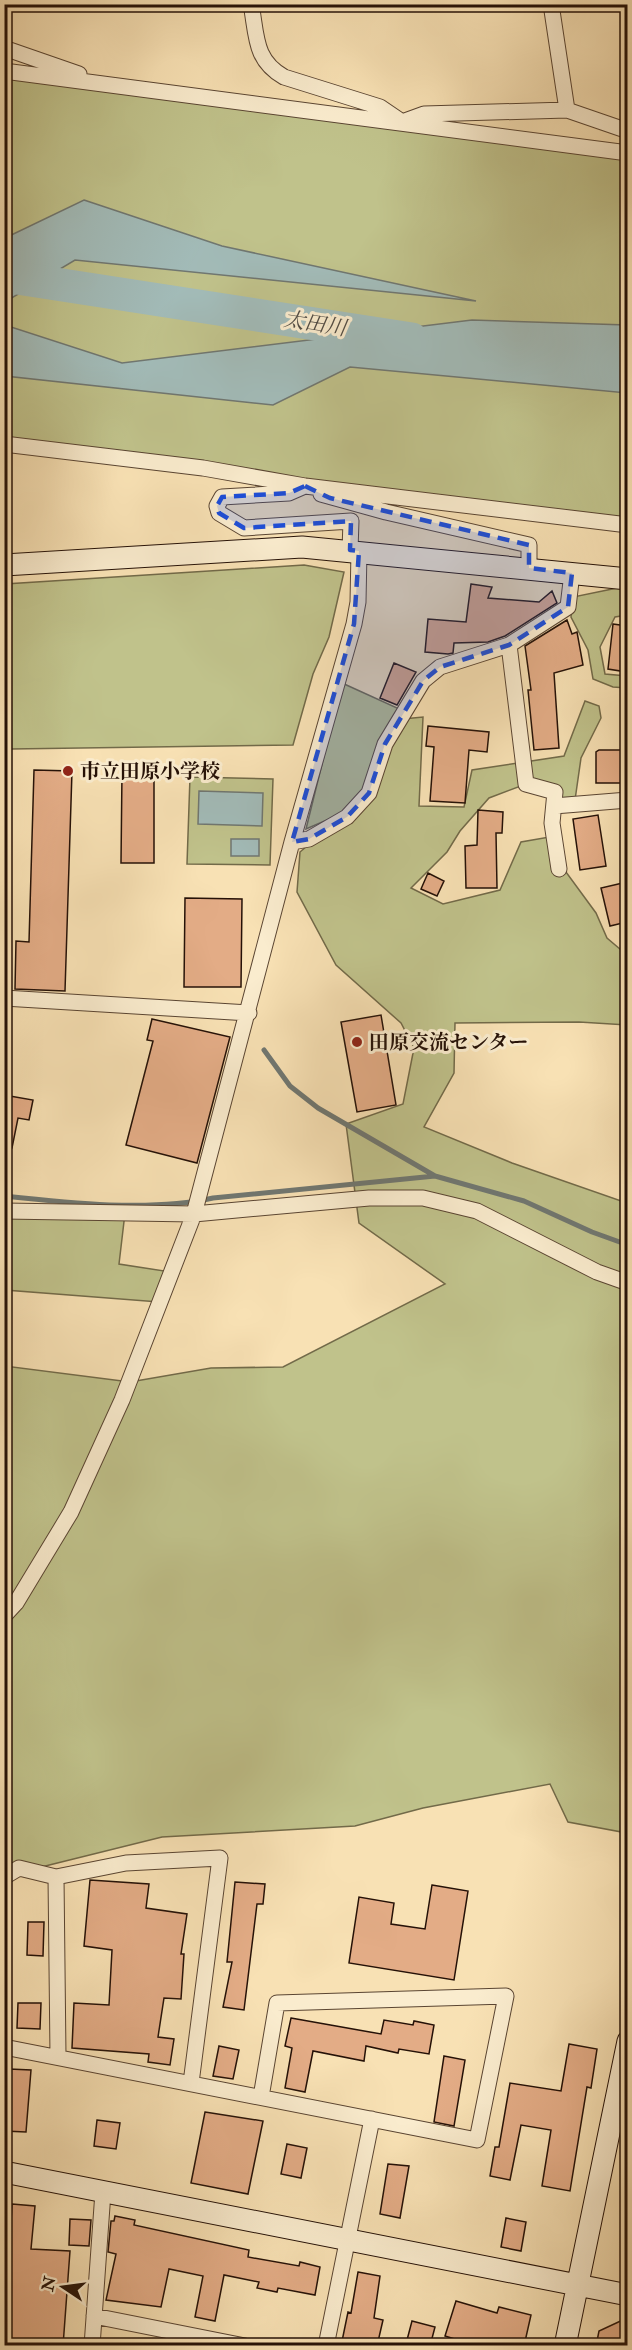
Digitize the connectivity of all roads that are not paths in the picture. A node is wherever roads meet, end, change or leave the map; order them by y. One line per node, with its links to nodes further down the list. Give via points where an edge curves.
1 (251, 4): 7 (street, via 259,53 270,69 284,77 380,106)
2 (551, 4): 6 (street)
3 (4, 48): 5 (street)
4 (4, 71): 5 (street)
5 (101, 82): 7 (street)
6 (567, 110): 7 (street, via 424,114); 8 (street)
7 (402, 122): 9 (street)
8 (627, 131)
9 (627, 153)
10 (4, 444): 11 (street, via 203,468)
11 (305, 486): 12 (street); 13 (street, via 289,493 222,497 217,506 219,513 244,528 351,521); 15 (street, via 330,498 530,544)
12 (627, 525)
13 (355, 550): 14 (street, via 302,547); 15 (street); 21 (street, via 358,602 354,624)
14 (4, 565)
15 (529, 568): 16 (street)
16 (572, 573): 17 (street); 18 (street, via 568,607)
17 (627, 579)
18 (509, 645): 20 (street, via 526,784 555,792); 21 (street, via 440,667 423,681 385,744 369,793 347,817 309,838)
19 (627, 800): 20 (street)
20 (554, 806): 22 (street, via 552,824)
21 (292, 842): 24 (street)
22 (560, 869)
23 (4, 998): 24 (street)
24 (249, 1013): 26 (street)
25 (4, 1210): 26 (street)
26 (194, 1214): 27 (street, via 369,1198 423,1198 477,1211 597,1272); 28 (street, via 122,1400 71,1512 16,1603)
27 (627, 1283)
28 (4, 1616)
29 (4, 1877): 30 (street, via 19,1868)
30 (56, 1877): 33 (street); 34 (street, via 126,1863 220,1858)
31 (627, 2041): 40 (street)
32 (4, 2047): 33 (street)
33 (58, 2056): 34 (street)
34 (191, 2083): 35 (street)
35 (261, 2097): 36 (street); 36 (street, via 277,2003 506,1996 477,2140)
36 (372, 2119): 39 (street)
37 (4, 2172): 38 (street)
38 (103, 2192): 39 (street); 42 (street)
39 (347, 2241): 40 (street); 46 (street)
40 (577, 2285): 41 (street); 47 (street)
41 (627, 2295)
42 (94, 2316): 43 (street); 44 (street)
43 (209, 2343): 45 (street)
44 (92, 2346)
45 (245, 2346)
46 (326, 2346)
47 (565, 2346)

